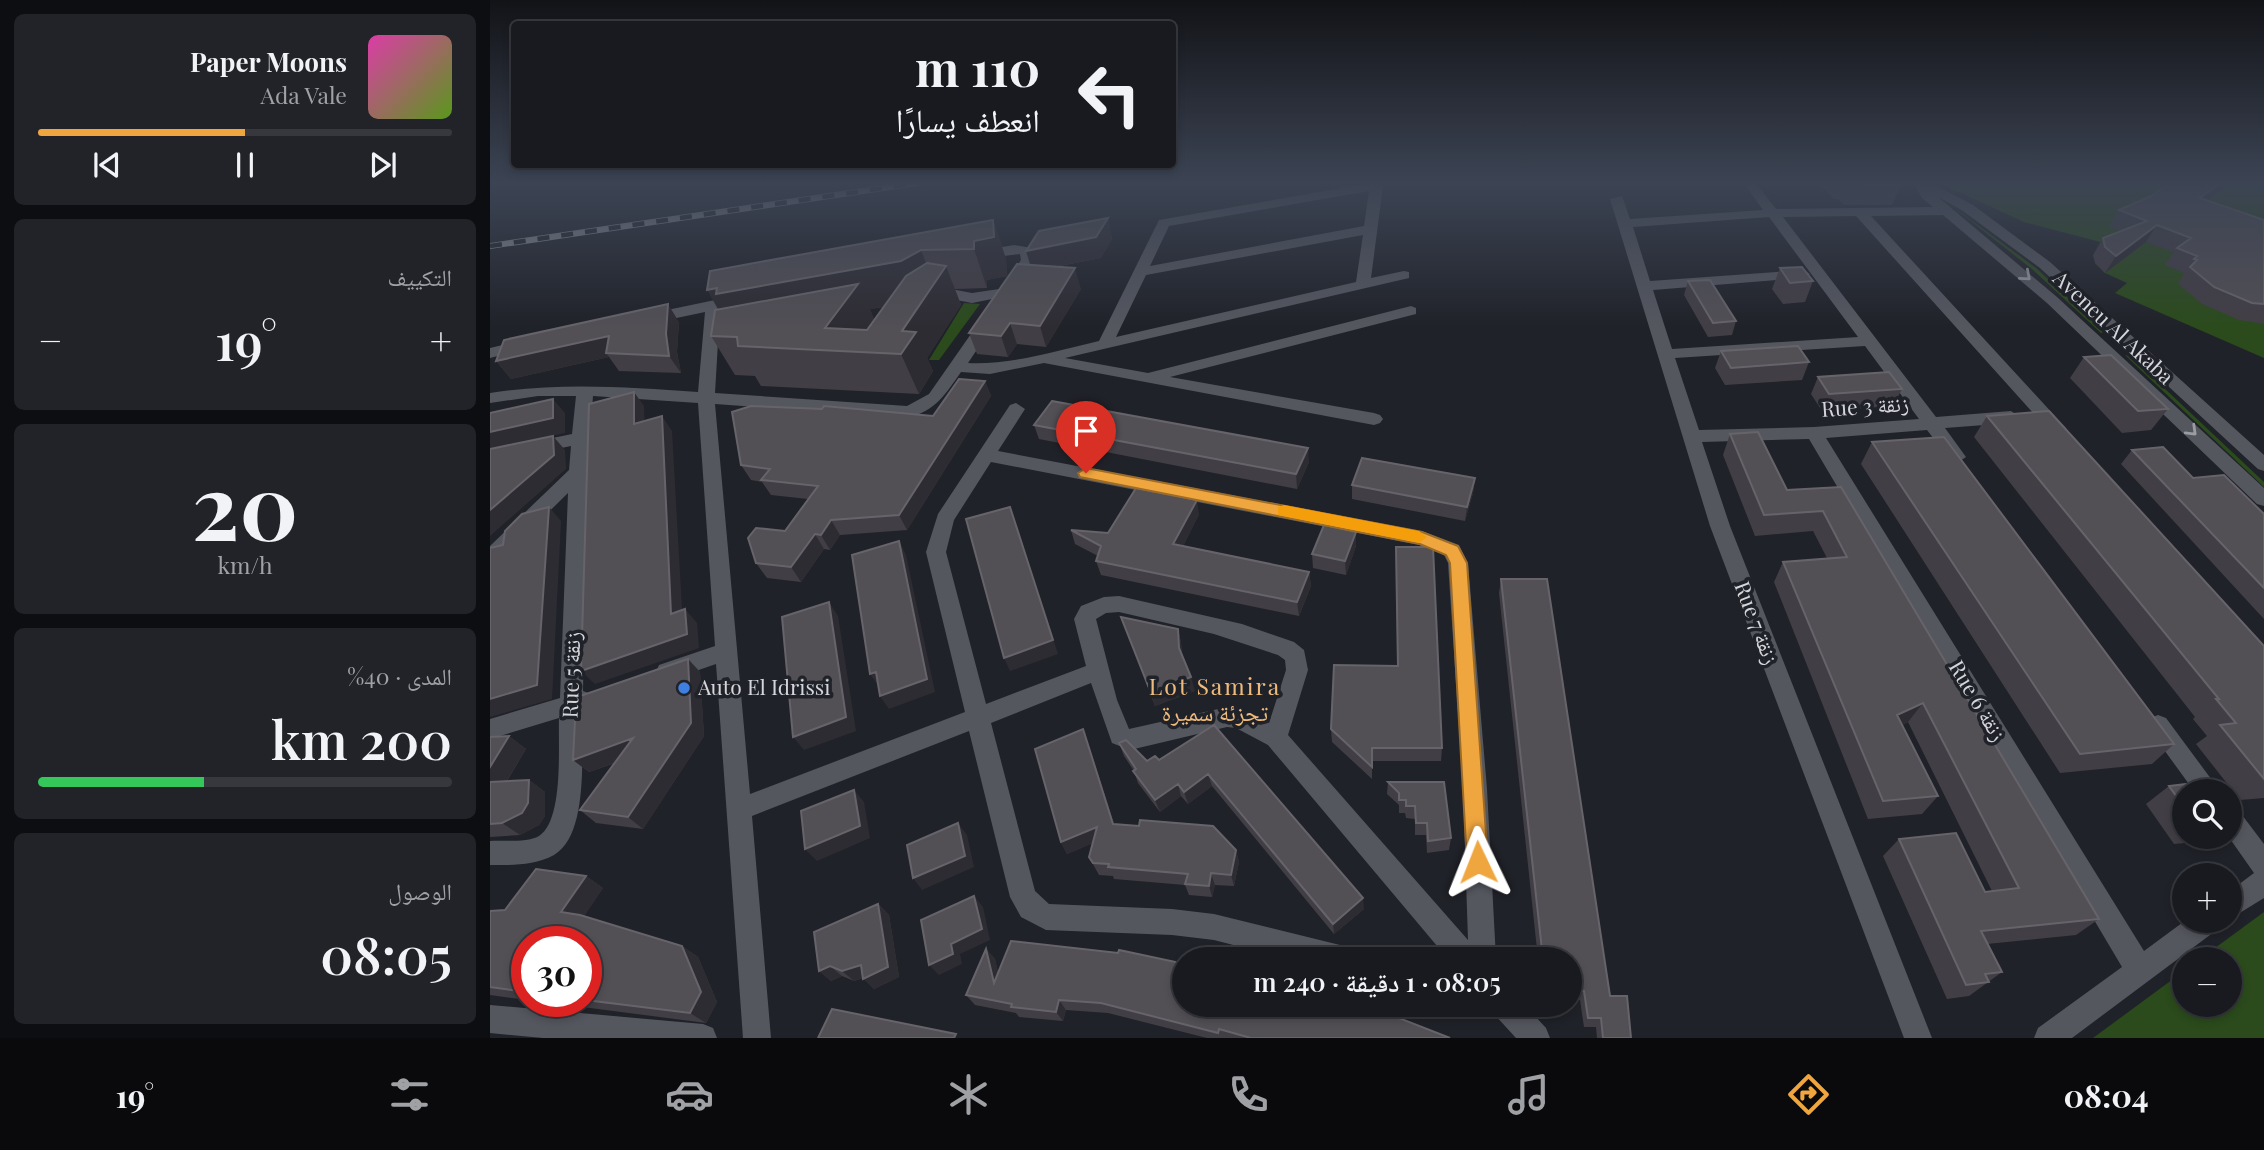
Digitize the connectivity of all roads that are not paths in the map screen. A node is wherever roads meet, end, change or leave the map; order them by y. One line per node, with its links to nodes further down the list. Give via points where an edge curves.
1 (1160, 230): 10 (street)
2 (1362, 230): 10 (street)
3 (1370, 230): 13 (street)
4 (1626, 230): 14 (street, Rue 7 زنقة)
5 (1785, 230): 11 (street)
6 (1877, 230): 35 (street)
7 (1969, 230): 25 (street, Aveneu Al Akaba, one-way to 25)
8 (1998, 230): 23 (street, Aveneu Al Akaba, via 2045,265)
9 (962, 258): 15 (street, via 1027,251 1028,260)
10 (1140, 272): 24 (street)
11 (1818, 273): 14 (street); 22 (street)
12 (1404, 275): 13 (street)
13 (1363, 284): 24 (street)
14 (1644, 286): 27 (street, Rue 7 زنقة)
15 (1007, 292): 18 (street, via 972,298 936,296); 29 (street)
16 (752, 298): 17 (street)
17 (713, 305): 20 (street); 33 (street, via 716,346)
18 (923, 307)
19 (1411, 311): 30 (street)
20 (634, 322)
21 (542, 341): 26 (street)
22 (1870, 341): 27 (street); 37 (street)
23 (2130, 343): 25 (street); 44 (street, Aveneu Al Akaba)
24 (1105, 344): 28 (street)
25 (2103, 346): 47 (street, Aveneu Al Akaba, one-way to 47)
26 (490, 353)
27 (1666, 354): 39 (street, Rue 7 زنقة)
28 (1042, 359): 29 (street, via 990,369); 30 (street)
29 (957, 367): 33 (street, via 935,398 908,412)
30 (1146, 377): 36 (street)
31 (584, 390): 32 (street); 33 (street); 40 (street, Rue 5 زنقة)
32 (490, 399)
33 (706, 399): 49 (street)
34 (1016, 409): 42 (street)
35 (2043, 414): 37 (street, Rue 3 زنقة); 41 (street)
36 (1374, 419)
37 (1933, 426): 38 (street, Rue 3 زنقة); 45 (street)
38 (1814, 433): 39 (street, Rue 3 زنقة); 69 (street, Rue 6 زنقة)
39 (1690, 436): 75 (street, Rue 7 زنقة, via 1749,607)
40 (580, 438): 43 (street); 46 (street, Rue 5 زنقة)
41 (2071, 444)
42 (985, 455): 55 (street, via 945,519 936,552); 68 (street, via 1422,538 1452,550 1458,563 1475,789)
43 (490, 457)
44 (2264, 465)
45 (1966, 470)
46 (578, 472): 48 (street); 53 (street, Rue 5 زنقة)
47 (2264, 499)
48 (490, 558)
49 (725, 652): 51 (street); 59 (street)
50 (1100, 670): 55 (street); 57 (street, via 1106,700 1124,739 1227,717); 57 (street, via 1085,620 1088,612 1104,605 1119,604 1281,643 1293,651 1297,670)
51 (648, 679)
52 (610, 692): 53 (street)
53 (571, 705): 56 (street); 61 (street, Rue 5 زنقة, via 568,805 561,834 544,848)
54 (2150, 713): 58 (street)
55 (977, 716): 59 (street); 66 (street, via 1016,877 1023,897 1037,914 1172,922)
56 (490, 729)
57 (1276, 738): 67 (street)
58 (2199, 779)
59 (738, 810): 73 (street)
60 (2242, 836): 62 (street)
61 (490, 853)
62 (2264, 865)
63 (2264, 882): 64 (street)
64 (2242, 898)
65 (2191, 933): 69 (street)
66 (1291, 947)
67 (1456, 947)
68 (1482, 947)
69 (2140, 970): 76 (street)
70 (1516, 1017): 74 (street)
71 (490, 1019): 72 (street)
72 (703, 1038)
73 (757, 1038)
74 (1536, 1038)
75 (1918, 1038)
76 (2048, 1038)

